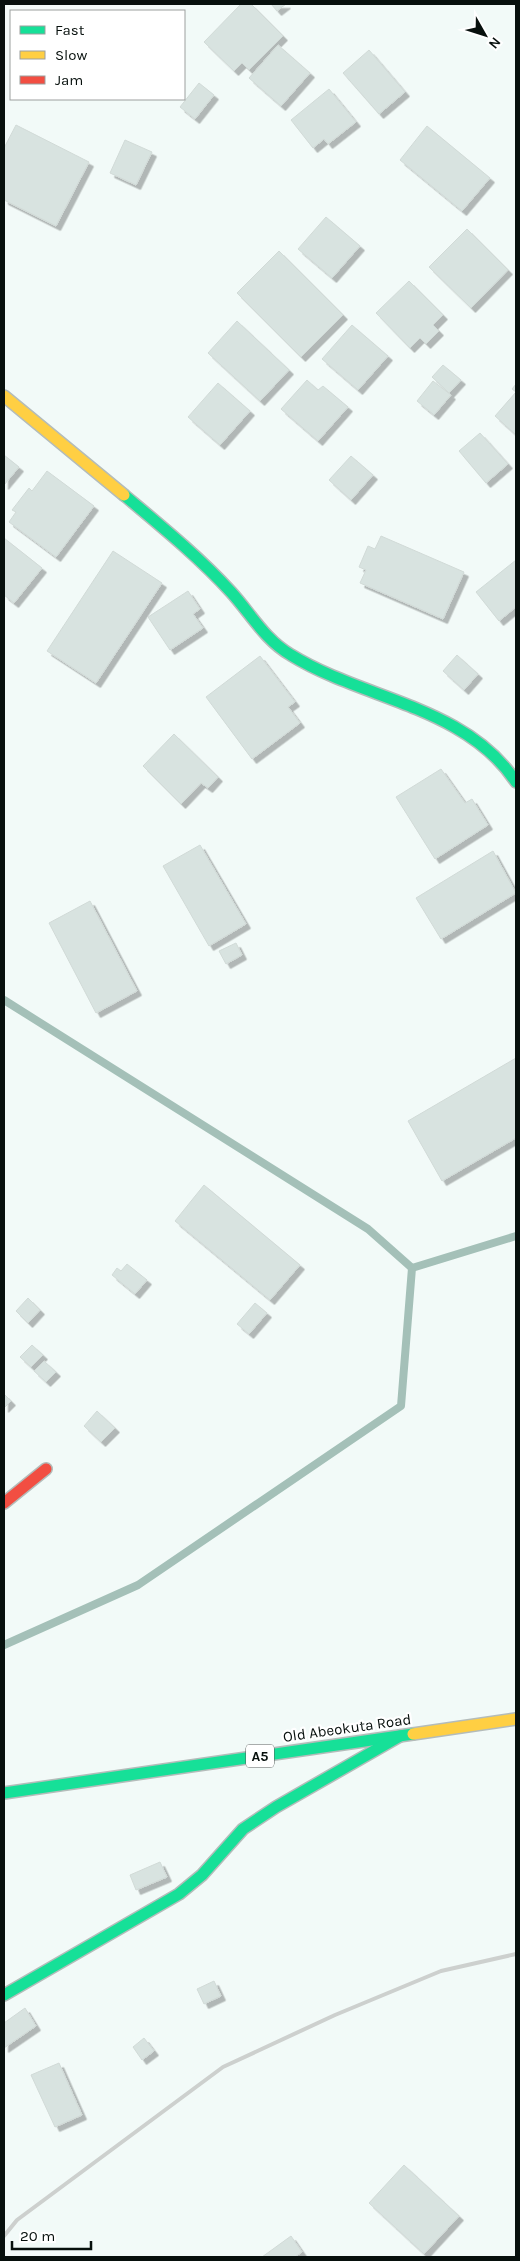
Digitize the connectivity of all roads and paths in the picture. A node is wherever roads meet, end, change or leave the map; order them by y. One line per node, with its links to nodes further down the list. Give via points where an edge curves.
1 (4, 396): 2 (main road, via 172,534 231,592 264,634 290,656 352,685 429,714 477,740 504,764)
2 (516, 782)
3 (46, 1469): 4 (main road)
4 (4, 1503)
5 (516, 1719): 6 (main road, Old Abeokuta Road / A5)
6 (402, 1736): 7 (main road, Old Abeokuta Road / A5); 8 (main road, via 242,1829 202,1875 179,1894)
7 (4, 1793)
8 (4, 1995)

